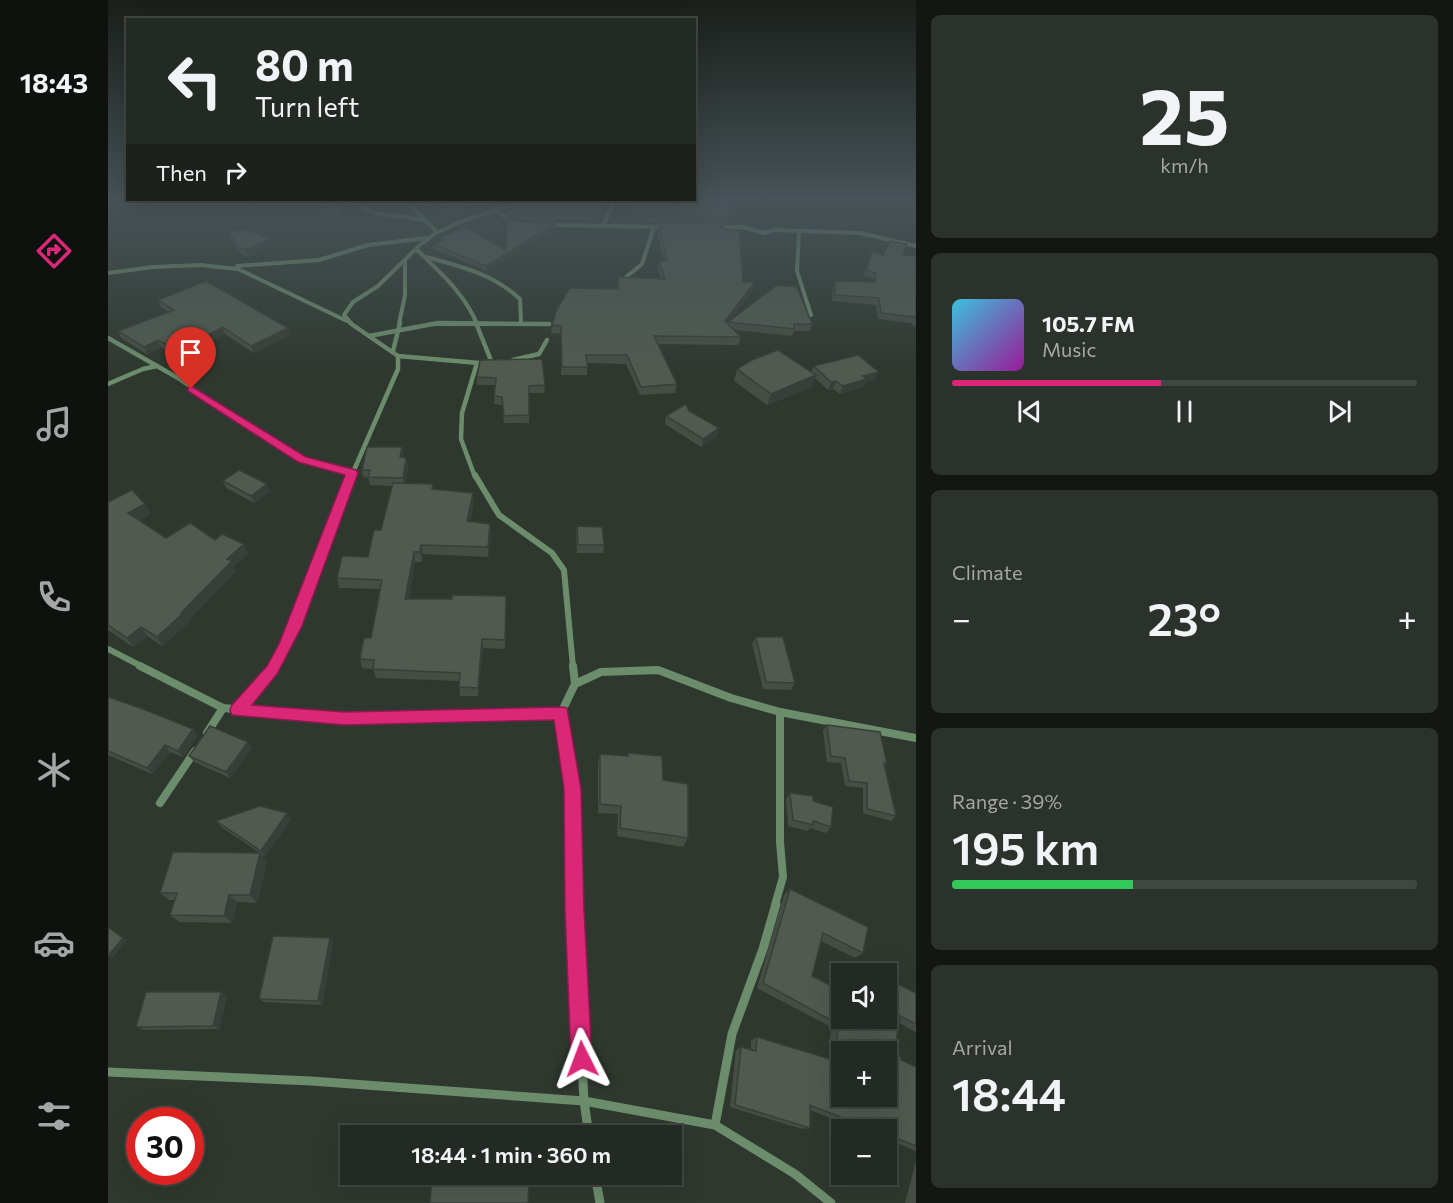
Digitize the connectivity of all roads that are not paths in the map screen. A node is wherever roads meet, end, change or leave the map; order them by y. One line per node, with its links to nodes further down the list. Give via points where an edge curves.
1 (325, 258): 7 (street)
2 (427, 258): 12 (street)
3 (432, 258): 13 (street, via 509,286 520,299)
4 (644, 258): 9 (street, via 637,270)
5 (798, 258): 10 (street, via 797,271)
6 (405, 260): 11 (street, via 378,286 349,305 344,315); 15 (street, via 406,301)
7 (227, 267): 8 (street, via 153,267); 11 (street, via 251,273)
8 (108, 273)
9 (620, 282)
10 (811, 315)
11 (347, 321): 16 (street)
12 (478, 322): 13 (street); 15 (street); 24 (street)
13 (521, 323): 14 (street)
14 (549, 324)
15 (398, 329): 16 (street); 19 (street)
16 (369, 336): 19 (street)
17 (108, 338): 25 (street)
18 (547, 340): 21 (street, via 540,354)
19 (393, 351): 20 (street)
20 (398, 356): 23 (street); 27 (street, via 398,369 389,392)
21 (510, 361)
22 (501, 362): 24 (street)
23 (477, 363): 24 (street); 29 (street, via 462,413 461,439 478,484 499,514 552,553 564,570)
24 (492, 363)
25 (158, 366): 26 (street); 27 (street, via 302,460)
26 (108, 384)
27 (352, 473): 31 (street, via 285,647 272,670)
28 (108, 649): 30 (street)
29 (575, 684): 32 (street, via 601,672 658,670); 33 (street)
30 (223, 708): 31 (street); 34 (street)
31 (237, 710): 33 (street, via 344,719)
32 (780, 712): 35 (street); 41 (street, via 783,877 763,949 732,1034)
33 (561, 713): 39 (street, via 572,789)
34 (204, 737)
35 (916, 738)
36 (198, 746): 37 (street)
37 (160, 803)
38 (108, 1072): 39 (street)
39 (584, 1101): 40 (street); 41 (street)
40 (587, 1125)
41 (715, 1125): 44 (street, via 795,1174)
42 (597, 1185): 43 (street)
43 (600, 1203)
44 (831, 1203)

